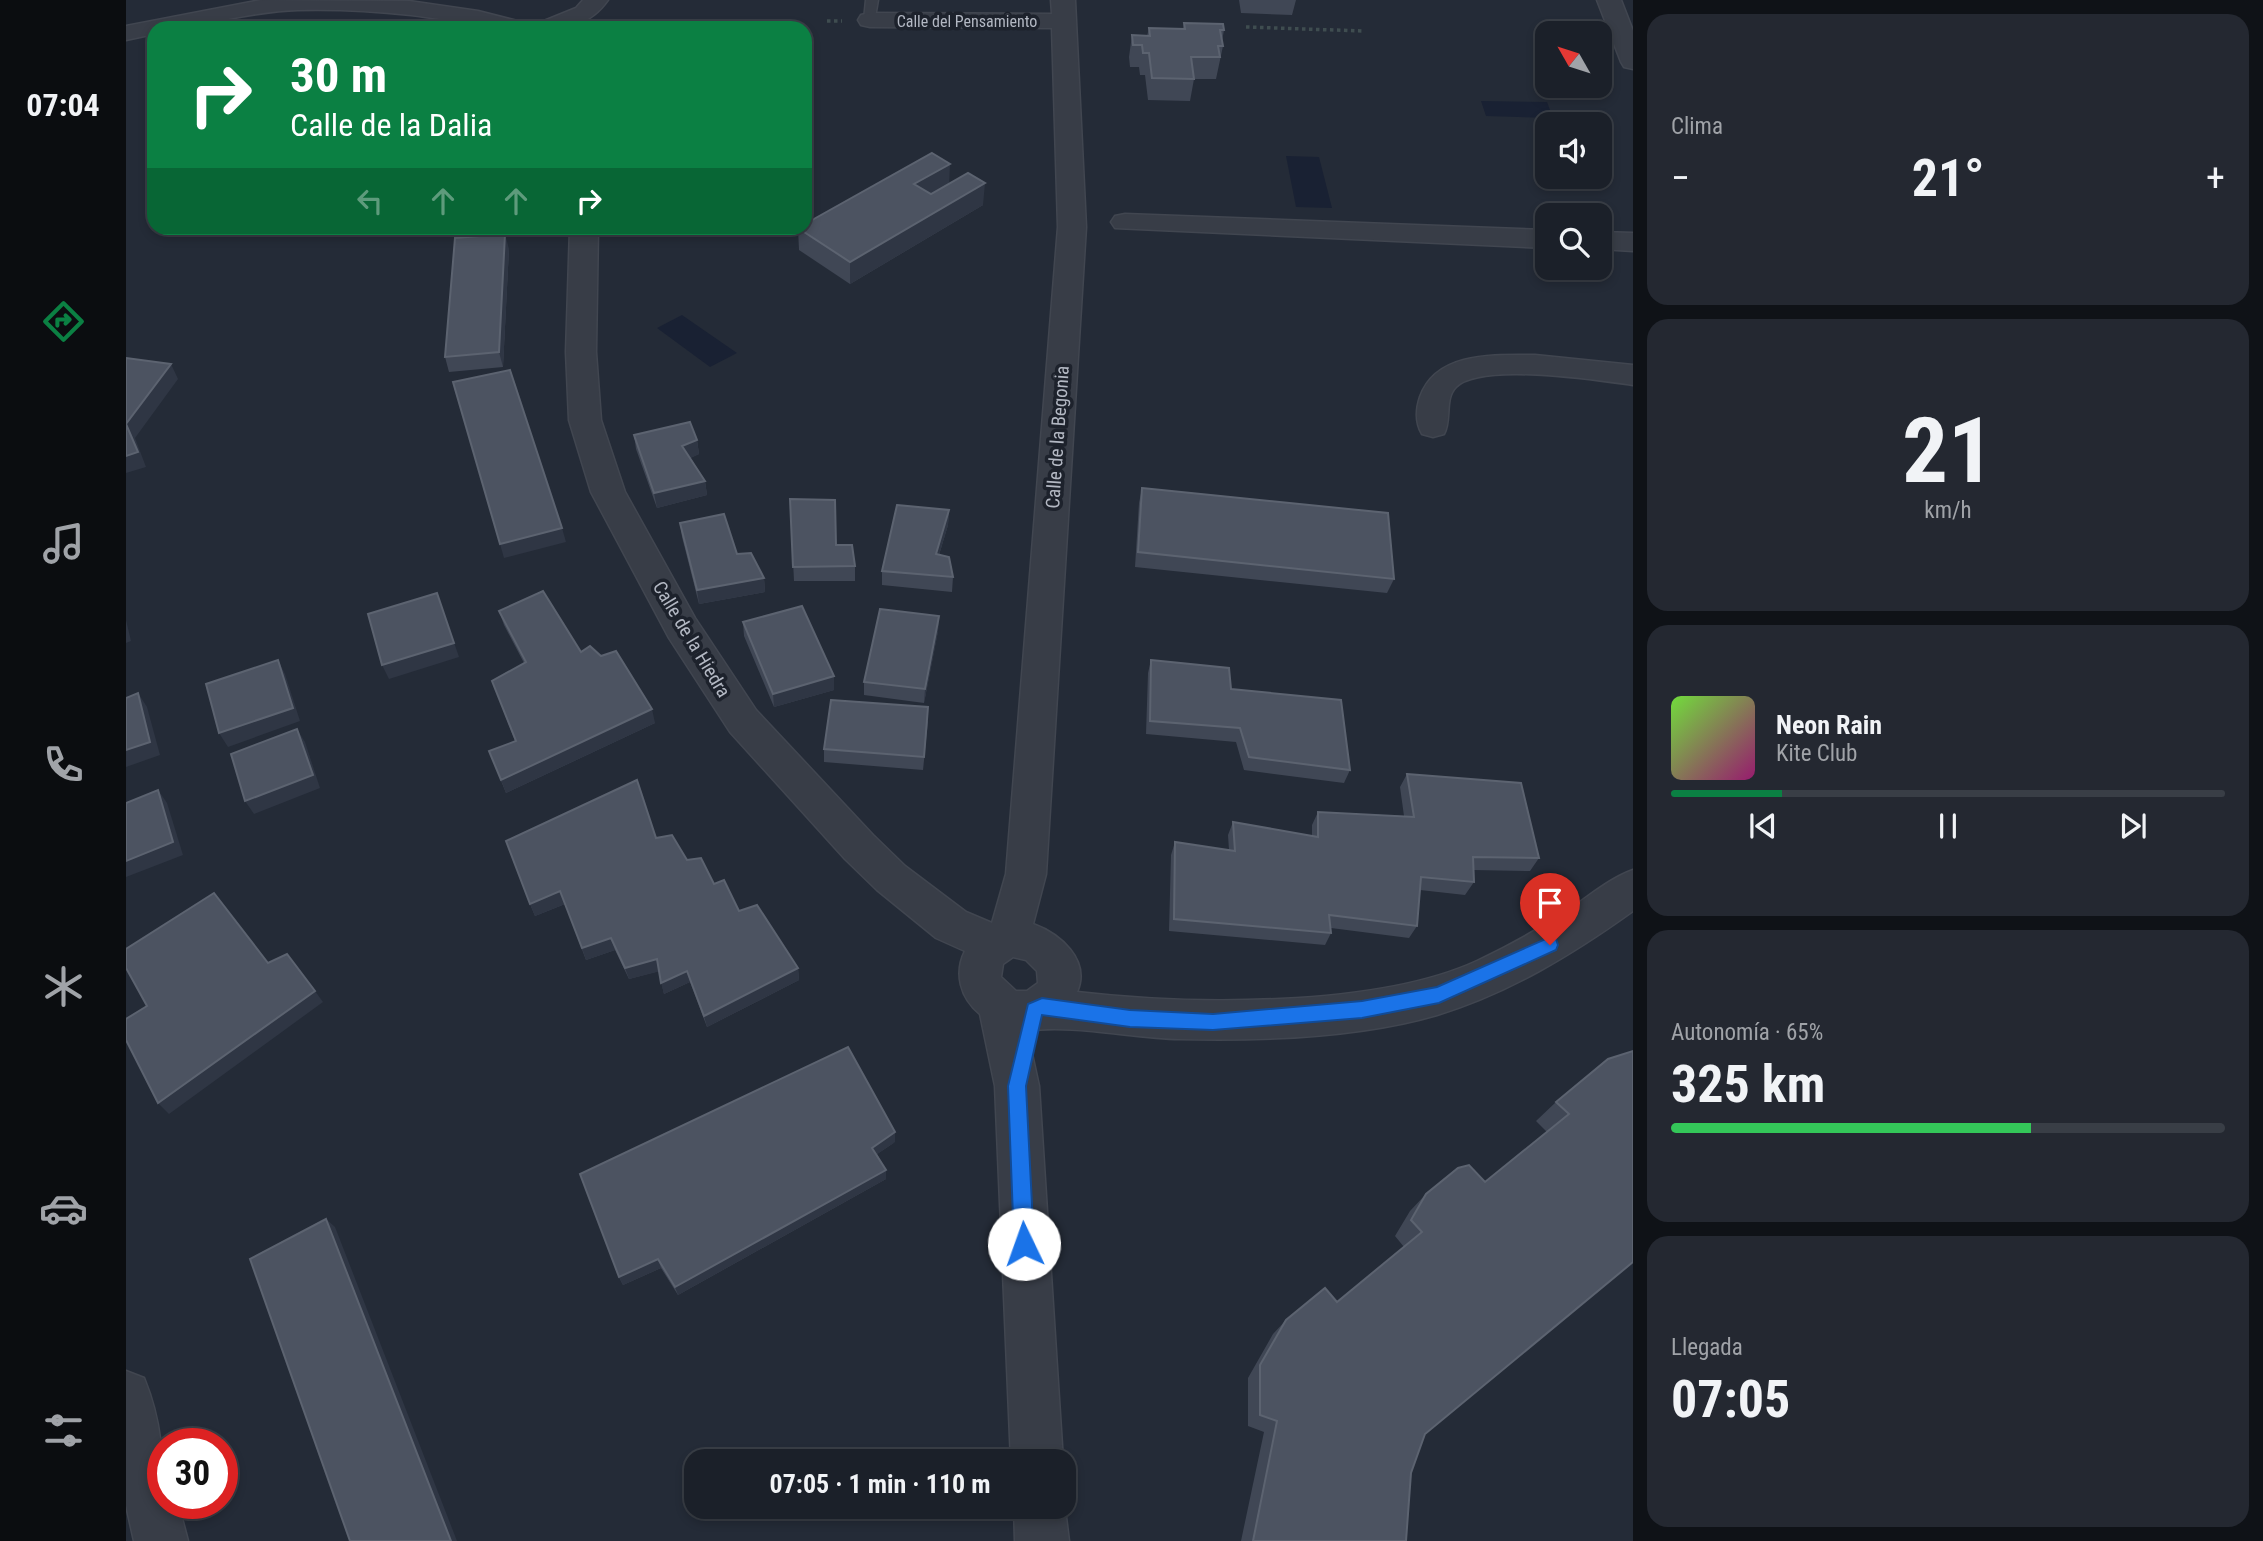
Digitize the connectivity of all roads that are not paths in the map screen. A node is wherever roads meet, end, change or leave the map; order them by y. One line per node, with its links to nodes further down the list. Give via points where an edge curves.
1 (596, 0): 8 (street, via 584,13)
2 (1609, 0): 11 (street)
3 (296, 1): 6 (street); 7 (street, via 408,8)
4 (871, 10): 5 (street, Calle del Pensamiento)
5 (1063, 10): 20 (street, Calle de la Begonia, via 1072,227 1027,874)
6 (184, 21)
7 (489, 21)
8 (565, 21)
9 (147, 29): 10 (street)
10 (126, 33)
11 (1633, 62)
12 (1125, 222): 14 (street)
13 (584, 235): 20 (street, Calle de la Hiedra, via 581,352 585,421 608,492 682,628 743,721 891,878 951,925)
14 (1535, 239)
15 (1612, 241): 16 (street)
16 (1633, 242)
17 (1633, 374): 18 (street, via 1489,364 1460,371 1445,380 1438,394 1431,411)
18 (1433, 426)
19 (1633, 888): 21 (street, via 1568,935 1439,995 1362,1010 1213,1022)
20 (1015, 943): 21 (street, via 1050,953 1059,972 1056,991); 21 (street, via 982,957 979,975 985,992)
21 (1025, 1007): 23 (street, via 1017,1086)
22 (126, 1396): 24 (street)
23 (1036, 1449)
24 (145, 1517)
25 (1041, 1519): 26 (street)
26 (1042, 1541)

